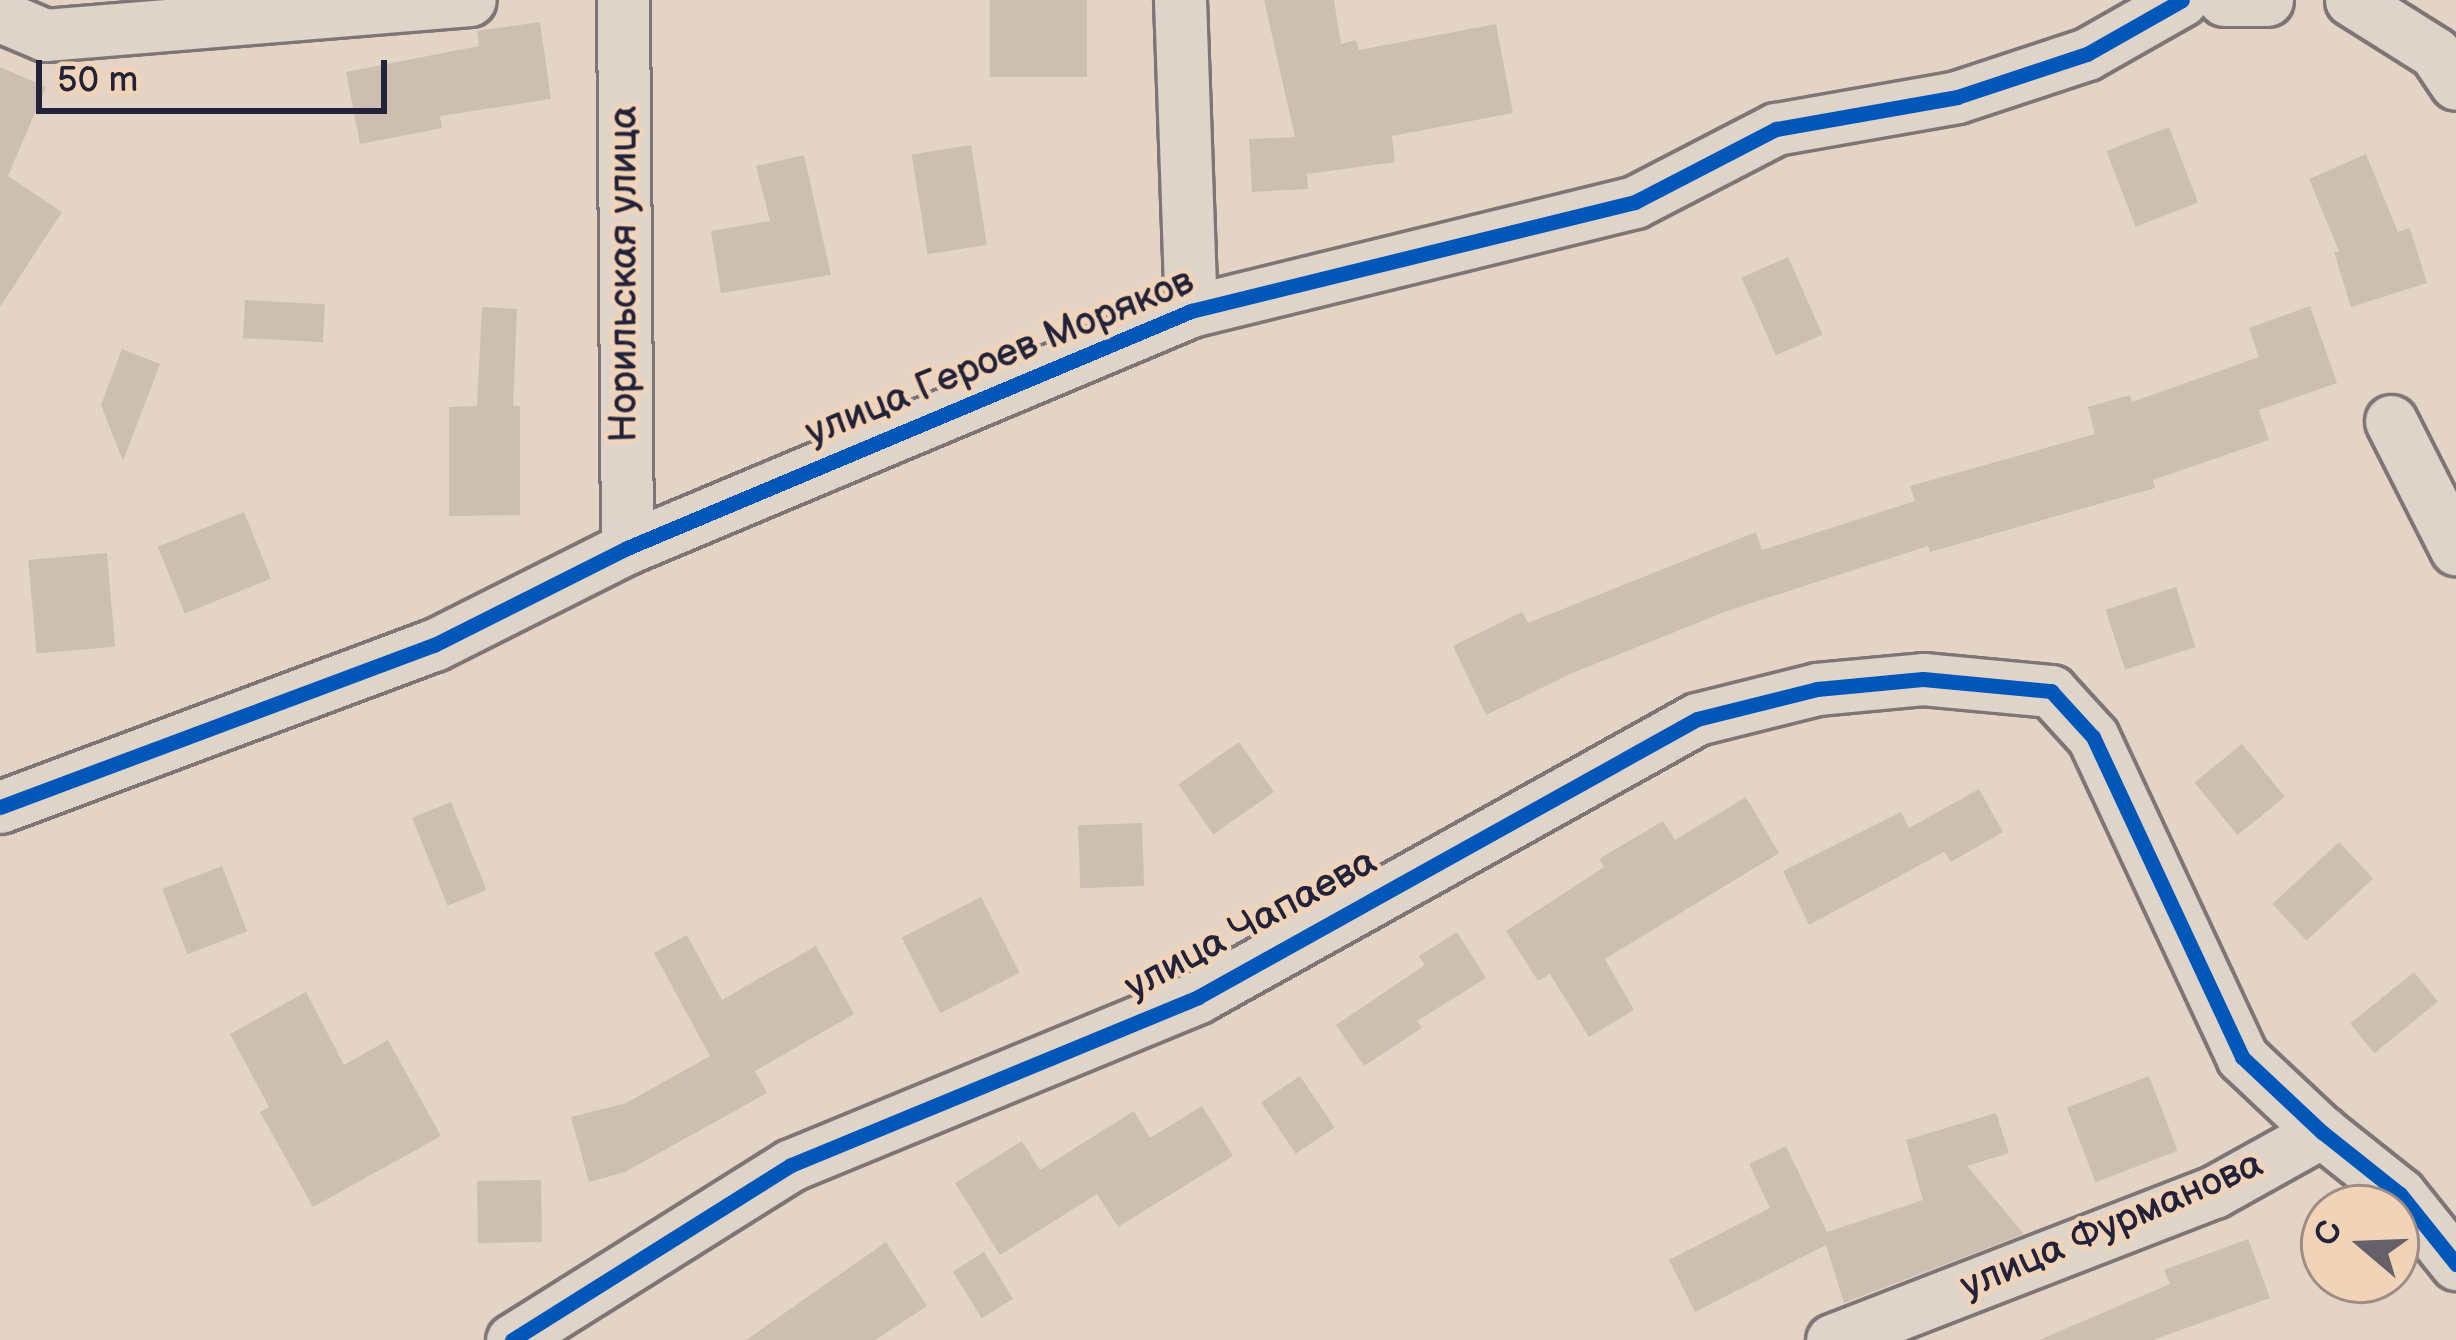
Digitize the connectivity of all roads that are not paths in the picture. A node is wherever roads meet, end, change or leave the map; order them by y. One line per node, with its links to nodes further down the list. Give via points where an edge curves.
1 (470, 0): 8 (street, via 45,35)
2 (623, 0): 12 (street, Норильская улица)
3 (1180, 0): 10 (street)
4 (2182, 0): 10 (street, улица Героев Моряков, via 2087,54 1957,97 1776,129 1634,202)
5 (2224, 0): 6 (street)
6 (2266, 0)
7 (2351, 0): 9 (street, via 2435,53)
8 (0, 16)
9 (2456, 84)
10 (1191, 311): 12 (street, улица Героев Моряков)
11 (2391, 421): 13 (street)
12 (627, 548): 14 (street, улица Героев Моряков, via 434,645)
13 (2456, 549)
14 (0, 807)
15 (2322, 1132): 16 (street, via 2400,1194); 17 (street, улица Чапаева, via 2242,1057 2093,737 2051,692 1923,679 1817,689 1697,718 1198,997 790,1165); 18 (street, улица Фурманова, via 2214,1192)
16 (2456, 1264)
17 (512, 1340)
18 (1832, 1340)

